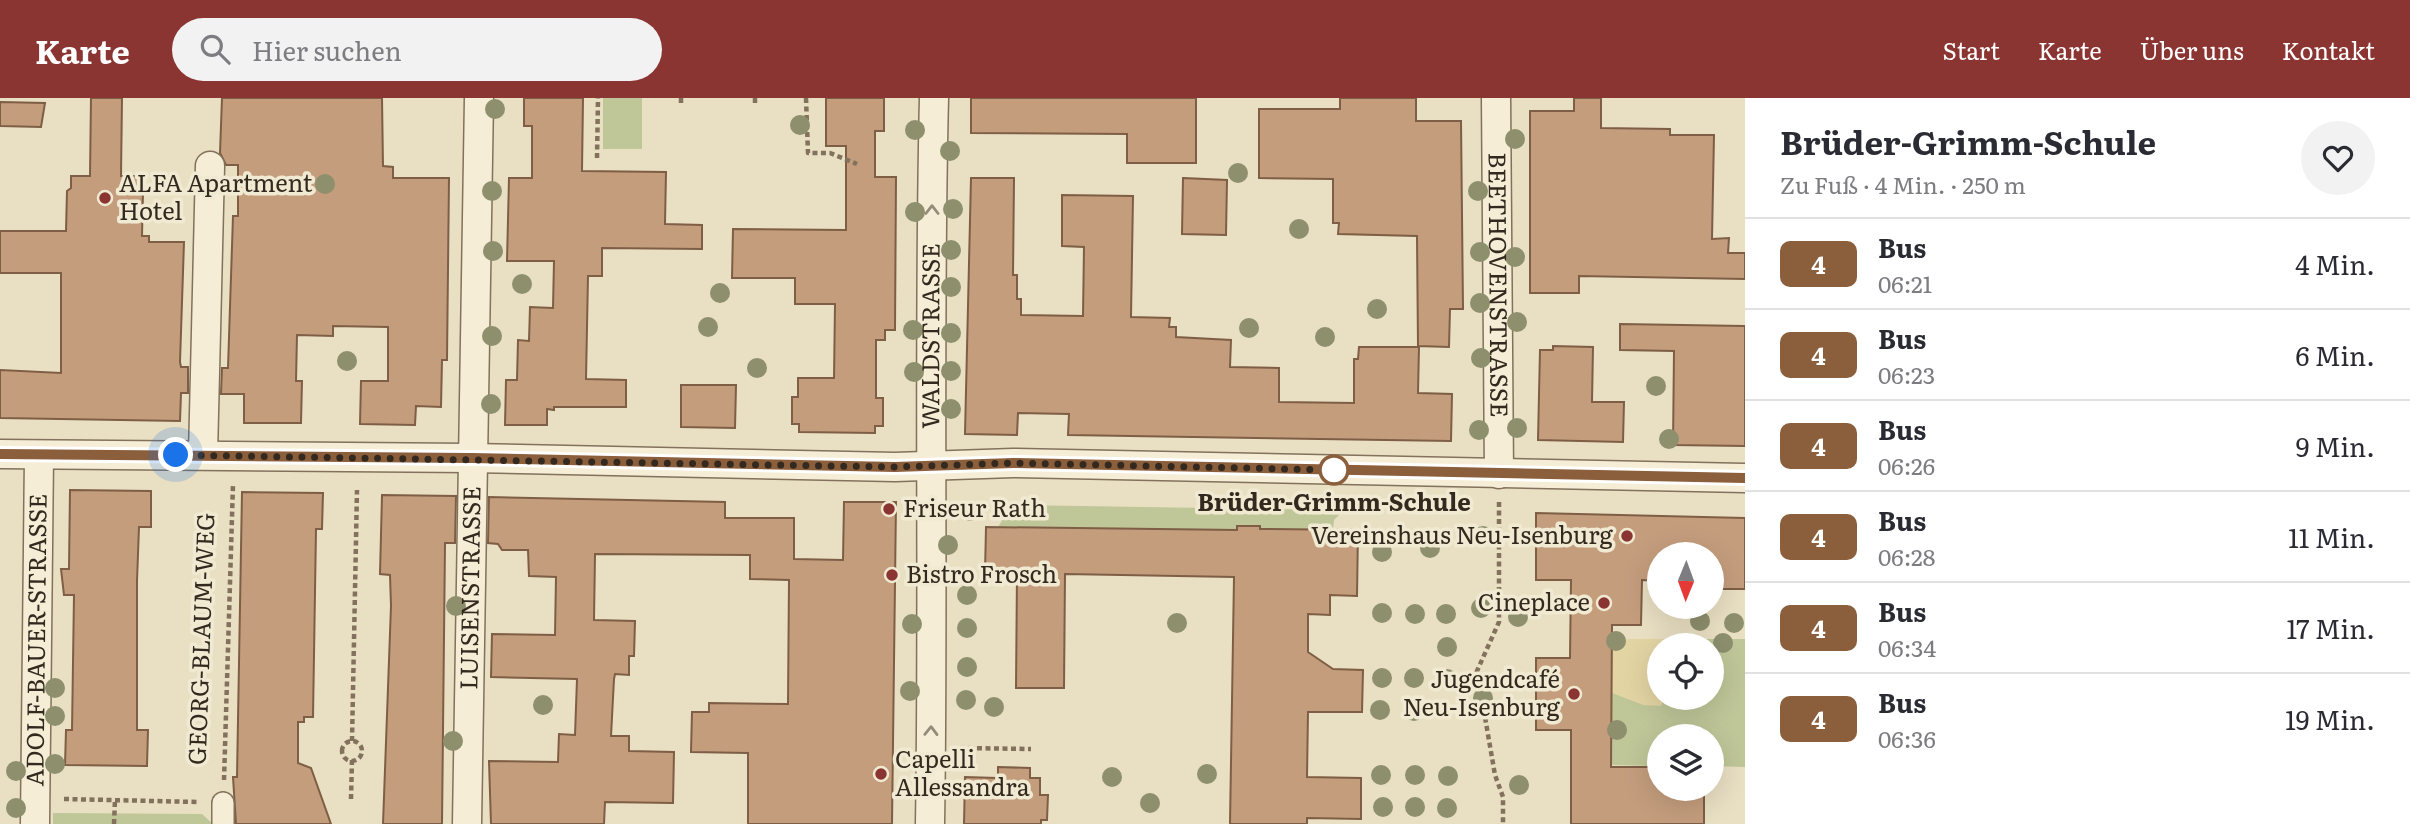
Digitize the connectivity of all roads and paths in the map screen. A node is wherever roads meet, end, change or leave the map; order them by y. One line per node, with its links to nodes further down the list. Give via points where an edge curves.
1 (480, 98): 13 (street, LUISENSTRASSE)
2 (598, 98): 6 (path)
3 (806, 98): 7 (path, via 808,153 830,153)
4 (934, 98): 14 (street, WALDSTRASSE, one-way to 4)
5 (1496, 98): 16 (street, BEETHOVENSTRASSE)
6 (597, 158)
7 (857, 164)
8 (210, 166): 11 (street)
9 (0, 454): 10 (street)
10 (39, 455): 11 (street); 25 (street, ADOLF-BAUER-STRASSE)
11 (203, 455): 12 (street)
12 (233, 455): 13 (street); 24 (path, GEORG-BLAUM-WEG)
13 (471, 458): 14 (street); 28 (street, LUISENSTRASSE)
14 (931, 464): 16 (street, via 1013,463); 29 (street, WALDSTRASSE, one-way to 14)
15 (1745, 478): 16 (street)
16 (1499, 486): 30 (path, via 1499,622 1477,671 1503,797)
17 (357, 491): 18 (path)
18 (352, 741): 21 (path, via 362,751); 21 (path, via 342,750 345,758)
19 (952, 748): 20 (path)
20 (1031, 749)
21 (352, 760): 22 (path)
22 (351, 799)
23 (115, 800): 24 (path); 25 (path); 26 (path)
24 (223, 803): 27 (street)
25 (35, 811)
26 (114, 824)
27 (223, 824)
28 (467, 824)
29 (930, 824)
30 (1503, 824)

